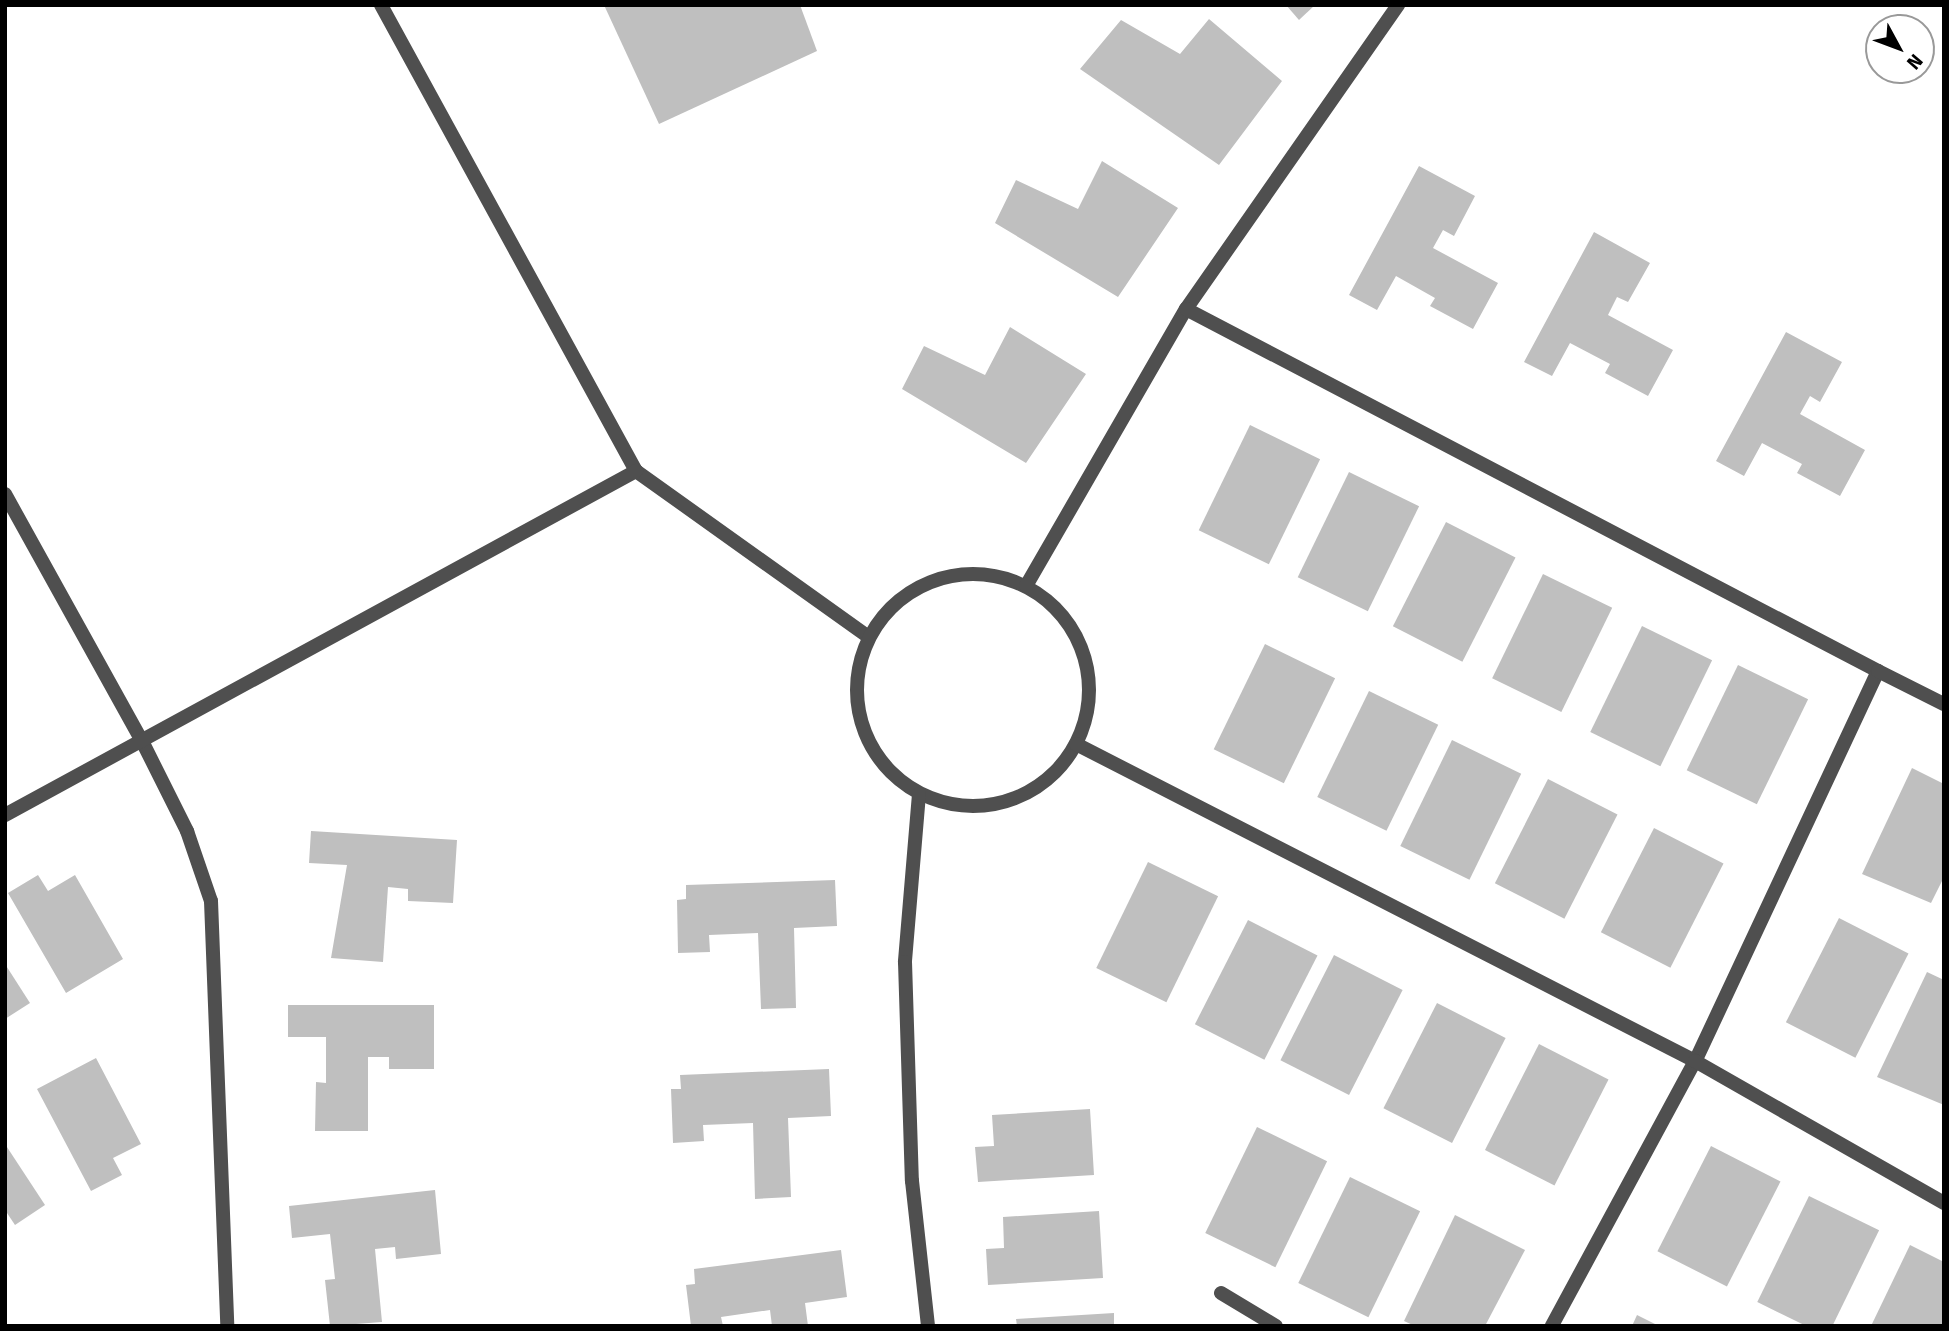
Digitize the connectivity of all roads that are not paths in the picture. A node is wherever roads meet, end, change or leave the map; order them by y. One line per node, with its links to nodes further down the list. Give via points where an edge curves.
1 (381, 5): 4 (lane)
2 (1398, 5): 3 (lane)
3 (1186, 309): 6 (lane); 8 (lane)
4 (636, 471): 7 (lane); 10 (lane)
5 (5, 494): 10 (lane)
6 (1026, 586): 7 (lane, via 988,575 937,579 886,612); 11 (lane, via 1058,611 1083,654 1087,715)
7 (869, 637): 12 (lane, via 858,666 862,726 874,754)
8 (1878, 671): 9 (lane); 14 (lane)
9 (1944, 704)
10 (142, 741): 13 (lane); 17 (lane, via 187,831 211,901)
11 (1076, 744): 12 (lane, via 1036,788 1008,801 978,807); 14 (lane)
12 (919, 794): 18 (lane, via 905,962 912,1181)
13 (5, 815)
14 (1695, 1061): 15 (lane); 20 (lane)
15 (1944, 1203)
16 (1221, 1293): 19 (lane)
17 (227, 1326)
18 (928, 1326)
19 (1276, 1326)
20 (1552, 1326)

